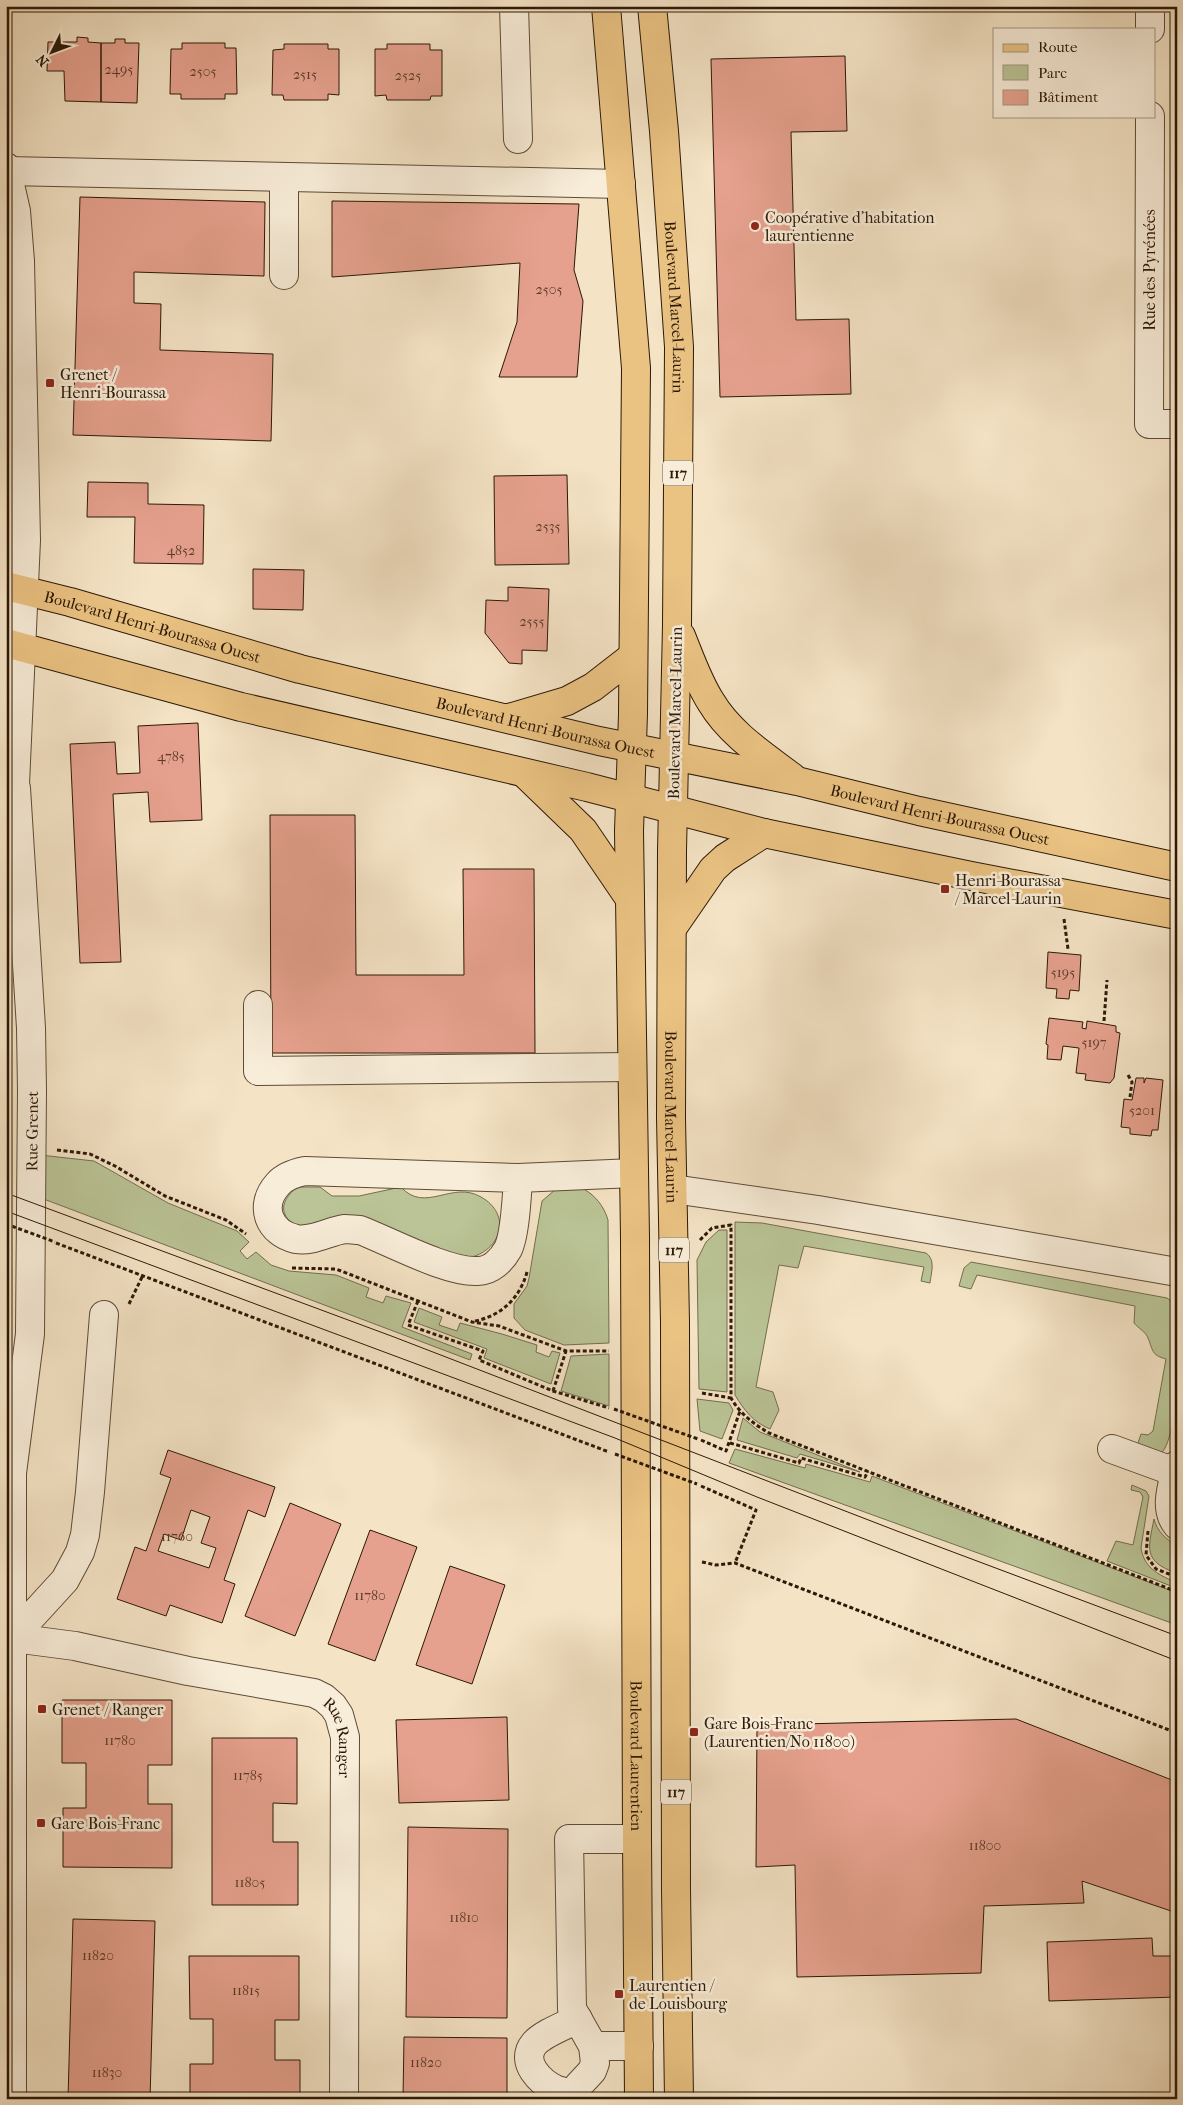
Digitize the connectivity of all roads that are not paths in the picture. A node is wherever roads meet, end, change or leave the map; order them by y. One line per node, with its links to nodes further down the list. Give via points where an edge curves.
1 (514, 6): 7 (street)
2 (606, 6): 10 (main road, 117)
3 (652, 6): 14 (main road, Boulevard Marcel-Laurin / 117, via 678,320)
4 (1150, 6): 5 (street)
5 (1150, 28)
6 (1150, 118): 12 (street, Rue des Pyrénées, via 1149,424)
7 (518, 139)
8 (7, 169): 9 (street); 13 (street, Rue Grenet, via 16,211 20,260 26,540)
9 (284, 177): 10 (street); 11 (street)
10 (621, 184): 16 (main road, 117, via 636,368)
11 (284, 275)
12 (1177, 424)
13 (15, 588): 15 (street, Rue Grenet); 17 (main road, Boulevard Henri-Bourassa Ouest, via 300,668)
14 (677, 625): 19 (main road, Boulevard Marcel-Laurin / 117); 21 (main road, via 703,688 719,715)
15 (14, 646): 20 (main road, via 241,707); 22 (street, Rue Grenet)
16 (633, 656): 17 (main road, via 593,687 567,701); 18 (main road, 117)
17 (508, 719): 18 (main road, Boulevard Henri-Bourassa Ouest)
18 (631, 748): 19 (main road, Boulevard Henri-Bourassa Ouest); 23 (main road, 117)
19 (675, 756): 21 (main road, Boulevard Henri-Bourassa Ouest); 24 (main road, Boulevard Marcel-Laurin / 117)
20 (524, 773): 23 (main road); 28 (main road, via 583,830)
21 (797, 781): 26 (main road, Boulevard Henri-Bourassa Ouest, via 919,812)
22 (16, 788): 27 (street, Rue Grenet); 41 (street, Rue Grenet, via 32,1091 30,1334)
23 (630, 798): 24 (main road); 28 (main road, 117)
24 (674, 811): 25 (main road); 30 (main road, Boulevard Marcel-Laurin / 117)
25 (764, 833): 29 (main road); 30 (main road, via 713,869)
26 (1177, 867)
27 (6, 897)
28 (630, 899): 32 (main road, 117)
29 (1177, 914)
30 (672, 928): 35 (main road, Boulevard Marcel-Laurin / 117)
31 (258, 1005): 32 (street, via 258,1071)
32 (632, 1067): 33 (main road, 117)
33 (634, 1174): 34 (street); 44 (main road, Boulevard Laurentien / 117, via 625,1411)
34 (518, 1178): 34 (street, via 305,1171 291,1174 278,1183 266,1208 271,1222 282,1235 298,1239 321,1237 345,1229 360,1230 454,1269 480,1272 496,1265 508,1249)
35 (673, 1189): 36 (street, via 818,1210); 52 (main road, Boulevard Marcel-Laurin / 117)
36 (1177, 1272)
37 (115, 1312): 43 (street, via 85,1535 65,1580)
38 (6, 1427): 41 (street, Rue Grenet)
39 (1112, 1449): 40 (street)
40 (1176, 1468): 42 (street, via 1170,1516)
41 (12, 1473): 43 (street, Rue Grenet)
42 (1177, 1525)
43 (9, 1638): 49 (street, Rue Grenet, via 13,1697); 50 (street, Rue Ranger, via 75,1646 188,1671 314,1693 333,1706 344,1737)
44 (636, 1838): 45 (street, via 569,1839 572,2009); 47 (main road, Boulevard Laurentien / 117)
45 (578, 2019): 46 (street); 48 (street, via 538,2040 530,2050 529,2058 533,2071 542,2079 557,2090)
46 (593, 2046): 47 (street); 48 (street, via 595,2062 592,2071 578,2086)
47 (639, 2046): 51 (main road, Boulevard Laurentien / 117)
48 (576, 2096)
49 (12, 2099)
50 (344, 2099)
51 (639, 2099)
52 (679, 2099)

